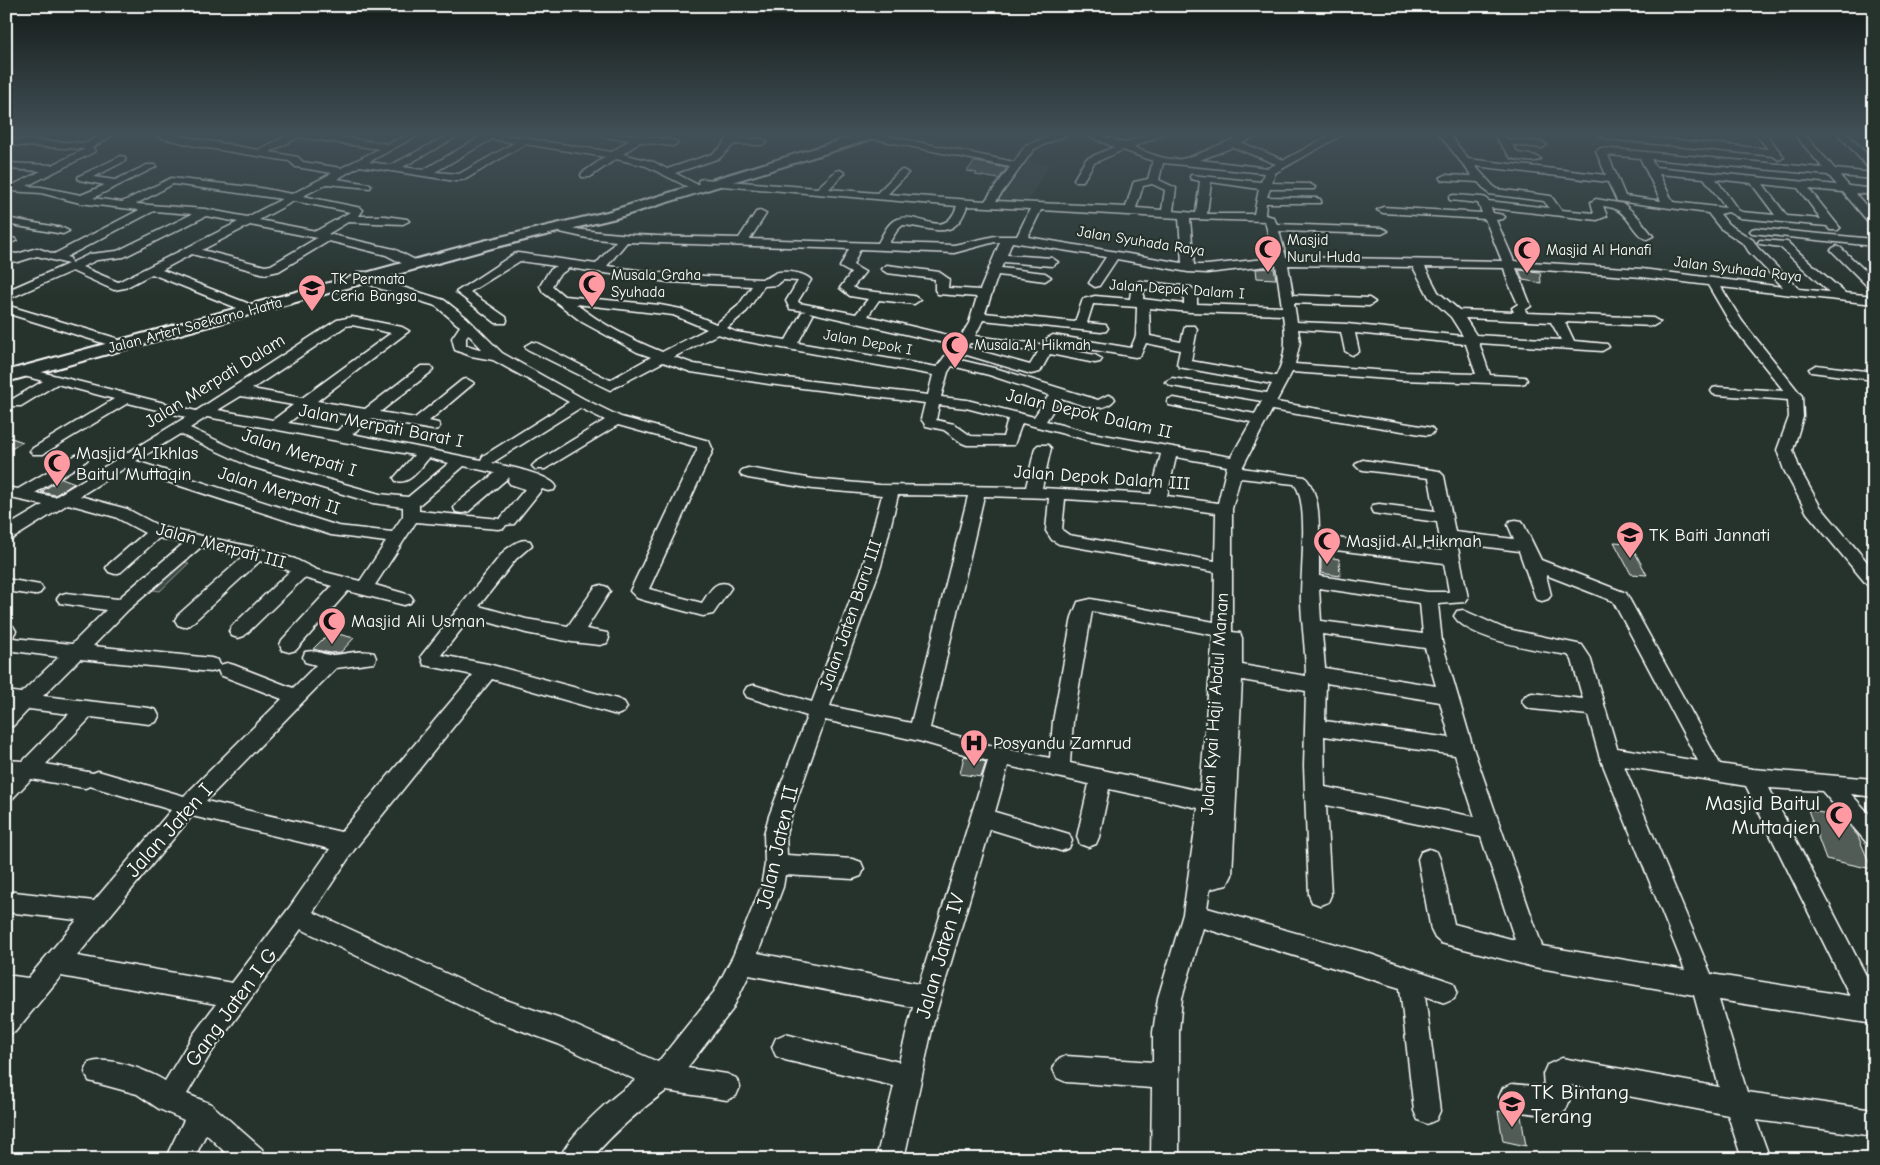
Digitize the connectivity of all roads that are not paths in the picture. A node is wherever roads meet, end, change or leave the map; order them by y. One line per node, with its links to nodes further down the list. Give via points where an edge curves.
1 (104, 188): 33 (street)
2 (156, 188): 41 (street)
3 (239, 188): 31 (street)
4 (309, 188): 31 (street)
5 (690, 188): 85 (main road, via 587,217 502,234)
6 (692, 188): 63 (main road, Jalan Arteri Soekarno Hatta, via 611,215)
7 (758, 188): 27 (street)
8 (823, 188): 27 (street)
9 (866, 188): 29 (street)
10 (888, 188): 30 (street)
11 (998, 188): 39 (street)
12 (1137, 188): 45 (street)
13 (1171, 188): 50 (street)
14 (1201, 188): 54 (street)
15 (1263, 188): 34 (street)
16 (1482, 188): 36 (street, via 1477,191)
17 (1499, 188): 48 (street, via 1547,198)
18 (1616, 188): 37 (street)
19 (1661, 188): 40 (street)
20 (1707, 188): 46 (street)
21 (1713, 188): 46 (street)
22 (1760, 188): 56 (street)
23 (1804, 188): 62 (street)
24 (1838, 188): 25 (street)
25 (1845, 189): 28 (street); 61 (street)
26 (9, 191): 33 (street, via 41,190)
27 (819, 192): 29 (street)
28 (1874, 192)
29 (861, 195): 30 (street)
30 (880, 196): 38 (street)
31 (292, 197): 55 (street, via 356,210); 59 (street)
32 (1454, 198): 36 (street)
33 (80, 200): 41 (street)
34 (1261, 200): 35 (street); 52 (street)
35 (1316, 201)
36 (1483, 202): 48 (street); 53 (street)
37 (1620, 202): 40 (street); 48 (street, via 1596,202 1600,217); 69 (street)
38 (963, 203): 39 (street); 77 (street, via 951,226 900,222 893,227)
39 (988, 204): 42 (street)
40 (1669, 205): 46 (street)
41 (124, 206): 43 (street)
42 (1037, 206): 45 (street); 71 (street)
43 (153, 207): 47 (street); 81 (street)
44 (1383, 210): 53 (street)
45 (1130, 211): 50 (street)
46 (1723, 211): 56 (street); 73 (street, via 1724,226)
47 (205, 212): 59 (street); 89 (street, via 120,254 94,257)
48 (1557, 212)
49 (760, 214): 72 (street)
50 (1167, 214): 51 (street)
51 (1184, 215): 54 (street); 91 (street)
52 (1259, 216): 54 (street); 64 (street, via 1269,219)
53 (1489, 216): 57 (street); 88 (street)
54 (1201, 217)
55 (347, 219): 60 (street); 68 (street)
56 (1784, 219): 62 (street)
57 (1535, 220)
58 (6, 221): 65 (street)
59 (248, 221): 68 (street); 78 (street)
60 (403, 221)
61 (1874, 222)
62 (1830, 223): 75 (street)
63 (555, 228): 70 (street, Jalan Syuhada Raya); 85 (main road, Jalan Arteri Soekarno Hatta)
64 (1272, 228): 66 (street); 83 (street, Jalan Kyai Haji Abdul Manan)
65 (63, 231)
66 (1382, 231)
67 (1756, 231): 75 (street)
68 (322, 236): 78 (street, via 268,270); 85 (street, via 390,252)
69 (1647, 236)
70 (624, 238): 72 (street, Jalan Syuhada Raya); 90 (street)
71 (1015, 238): 77 (street, Jalan Syuhada Raya, via 995,239 954,249); 80 (street, Jalan Syuhada Raya); 82 (street)
72 (742, 242): 76 (street, Jalan Syuhada Raya)
73 (1749, 242): 102 (street); 105 (street, via 1783,244)
74 (1874, 243): 75 (street)
75 (1840, 245): 99 (street)
76 (856, 246): 77 (street, Jalan Syuhada Raya); 104 (street, via 846,267 859,272 846,288 854,293)
77 (882, 246)
78 (193, 251): 93 (street)
79 (6, 256): 81 (street, via 17,258 37,252)
80 (1113, 256): 91 (street, Jalan Syuhada Raya); 98 (street)
81 (55, 258): 89 (street)
82 (1000, 258): 84 (street); 94 (street)
83 (1282, 261): 87 (street, Jalan Syuhada Raya); 91 (street, Jalan Syuhada Raya); 114 (street, Jalan Kyai Haji Abdul Manan)
84 (1052, 262)
85 (412, 263): 95 (main road, Jalan Arteri Soekarno Hatta)
86 (566, 263): 90 (street); 106 (street, Jalan Depok Dalam II, via 553,274 546,286); 121 (street, via 518,257 462,292)
87 (1418, 264): 88 (street, Jalan Syuhada Raya); 115 (street, via 1433,294)
88 (1509, 264): 96 (street, Jalan Syuhada Raya, via 1586,267); 118 (street, via 1525,306 1518,308)
89 (75, 266): 93 (street, via 114,286); 101 (street)
90 (598, 268): 97 (street, via 668,278)
91 (1188, 268)
92 (887, 269): 103 (street, via 940,276 943,278 942,291)
93 (152, 270): 111 (street)
94 (995, 270): 100 (street, via 1043,277); 103 (street)
95 (364, 277): 111 (main road); 123 (street, via 440,303); 149 (main road, Jalan Arteri Soekarno Hatta)
96 (1712, 282): 102 (street, Jalan Syuhada Raya); 161 (street, via 1737,323)
97 (760, 283): 120 (street, via 773,282 780,276 805,278 792,305); 127 (street, via 754,297 739,314)
98 (1095, 283)
99 (1874, 286)
100 (1035, 289)
101 (9, 292)
102 (1796, 293): 105 (street, Jalan Syuhada Raya)
103 (984, 294): 117 (street)
104 (876, 296): 107 (street); 120 (street)
105 (1842, 297): 108 (street, Jalan Syuhada Raya)
106 (561, 299): 127 (street, Jalan Depok I, via 676,312); 142 (street, Jalan Depok Dalam II, via 587,319)
107 (914, 300)
108 (1874, 300)
109 (1369, 302): 114 (street)
110 (1139, 303): 112 (street, Jalan Depok Dalam I); 112 (street, via 1140,285 1187,290 1191,293); 124 (street, Jalan Depok Dalam I, via 1090,300); 129 (street)
111 (242, 306): 131 (main road)
112 (1190, 308): 114 (street, Jalan Depok Dalam I)
113 (6, 309): 131 (street)
114 (1289, 311): 126 (street); 160 (street, Jalan Kyai Haji Abdul Manan, via 1293,342)
115 (1456, 314): 118 (street); 130 (street)
116 (807, 315): 135 (street, Jalan Depok I)
117 (979, 316): 124 (street); 132 (street)
118 (1522, 317): 119 (street)
119 (1556, 318): 122 (street); 134 (street)
120 (859, 319): 132 (street)
121 (501, 320)
122 (1653, 322)
123 (467, 326): 141 (street); 141 (street, via 459,338 460,347)
124 (1080, 326): 125 (street)
125 (1100, 328)
126 (1347, 328): 130 (street); 139 (street)
127 (718, 330): 135 (street, Jalan Depok I); 142 (street)
128 (1190, 330): 137 (street)
129 (1142, 338): 137 (street); 140 (street)
130 (1471, 340): 134 (street); 152 (street)
131 (111, 342): 146 (main road)
132 (962, 343): 133 (street); 133 (street, via 1031,370 1035,369); 144 (street)
133 (1050, 344): 140 (street); 143 (street)
134 (1569, 344): 138 (street)
135 (790, 345): 144 (street, Jalan Depok I)
136 (532, 346): 142 (street, via 608,386)
137 (1188, 347): 160 (street, via 1184,364)
138 (1602, 347)
139 (1352, 351)
140 (1135, 353): 145 (street)
141 (497, 356): 165 (street)
142 (662, 357): 163 (street, Jalan Depok Dalam II, via 691,368)
143 (1095, 359)
144 (944, 366): 159 (street, Jalan Depok I, via 993,372); 163 (street)
145 (1127, 367)
146 (6, 369)
147 (426, 369): 169 (street)
148 (1816, 370): 150 (street)
149 (25, 372): 151 (main road, Jalan Arteri Soekarno Hatta); 153 (street, Jalan Merpati Barat I)
150 (1874, 376)
151 (6, 377)
152 (1485, 379): 154 (street); 160 (street, via 1320,372)
153 (55, 380): 162 (street, Jalan Merpati Barat I); 167 (street)
154 (1520, 380)
155 (1172, 382): 160 (street)
156 (467, 383): 173 (street)
157 (239, 391): 168 (street); 168 (street, Jalan Merpati Dalam, via 342,324 352,321 402,331); 170 (street, Jalan Merpati Dalam)
158 (1718, 391): 161 (street)
159 (1058, 393): 164 (street, Jalan Depok I, via 1098,404); 174 (street)
160 (1274, 394): 166 (street); 178 (street); 190 (street, Jalan Kyai Haji Abdul Manan)
161 (1795, 396): 223 (street, via 1796,417 1785,450 1792,470 1813,509)
162 (126, 398): 170 (street, Jalan Merpati Barat I); 181 (street)
163 (934, 400): 171 (street, Jalan Depok Dalam II, via 967,404); 171 (street, via 928,422 949,427 967,440 1009,442)
164 (1108, 400)
165 (579, 402): 172 (street); 185 (street)
166 (1174, 402)
167 (16, 403)
168 (302, 403): 169 (street); 175 (street)
169 (368, 413): 173 (street); 179 (street)
170 (201, 414): 175 (street, Jalan Merpati Barat I); 177 (street, Jalan Merpati Dalam)
171 (1016, 417): 174 (street, Jalan Depok Dalam II)
172 (616, 420): 189 (street); 226 (street, via 697,441 704,444 705,450 640,591 703,610)
173 (418, 422): 176 (street)
174 (1037, 423): 182 (street, Jalan Depok Dalam II, via 1091,438)
175 (274, 425): 179 (street, Jalan Merpati Barat I)
176 (433, 426)
177 (179, 428): 187 (street, Jalan Merpati Dalam); 205 (street, Jalan Merpati I, via 254,463)
178 (1427, 431)
179 (340, 436): 183 (street, Jalan Merpati Barat I)
180 (1043, 448): 197 (street)
181 (38, 451)
182 (1169, 452): 190 (street, Jalan Depok Dalam II); 201 (street)
183 (425, 453): 186 (street, Jalan Merpati Barat I); 193 (street)
184 (81, 458): 198 (street)
185 (488, 459)
186 (460, 461): 192 (street, Jalan Merpati Barat I); 205 (street)
187 (122, 462): 200 (street, Jalan Merpati Dalam); 211 (street, Jalan Merpati II, via 337,531)
188 (1363, 465): 206 (street, via 1434,475)
189 (540, 466)
190 (1234, 468): 203 (street, Jalan Kyai Haji Abdul Manan); 213 (street, Jalan Depok Dalam II, via 1303,482 1308,496)
191 (748, 473): 195 (street, Jalan Depok Dalam III, via 813,484)
192 (504, 474): 194 (street, Jalan Merpati Barat I); 202 (street); 205 (street, Jalan Merpati I, via 535,488 503,522)
193 (402, 478)
194 (548, 486)
195 (891, 490): 196 (street, Jalan Depok Dalam III); 260 (street, Jalan Jaten Baru III, via 872,566)
196 (977, 492): 197 (street, Jalan Depok Dalam III); 264 (street)
197 (1032, 492): 199 (street, Jalan Depok Dalam III)
198 (14, 493): 200 (street, Jalan Merpati III)
199 (1057, 493): 201 (street, Jalan Depok Dalam III); 220 (street, via 1054,531 1065,540)
200 (62, 500): 208 (street, Jalan Merpati III, via 121,513); 209 (street, Jalan Merpati Dalam)
201 (1158, 500): 203 (street, Jalan Depok Dalam III)
202 (462, 508)
203 (1224, 509): 220 (street, Jalan Kyai Haji Abdul Manan)
204 (1379, 509): 206 (street)
205 (411, 510): 211 (street)
206 (1443, 518): 210 (street)
207 (1516, 525): 215 (street)
208 (156, 532): 212 (street, Jalan Merpati III); 219 (street)
209 (6, 535)
210 (1446, 536): 215 (street); 217 (street)
211 (398, 538): 228 (street)
212 (198, 540): 216 (street, Jalan Merpati III); 235 (street)
213 (1312, 541): 217 (street); 222 (street)
214 (524, 545): 236 (street, via 510,555)
215 (1526, 546): 218 (street)
216 (257, 554): 221 (street, Jalan Merpati III); 238 (street)
217 (1450, 558): 231 (street, via 1459,598)
218 (1534, 564): 230 (street); 271 (street, via 1620,596)
219 (115, 568)
220 (1224, 568): 234 (street, Jalan Kyai Haji Abdul Manan)
221 (302, 570): 224 (street, Jalan Merpati III); 241 (street)
222 (1310, 581): 231 (street); 239 (street)
223 (1874, 582)
224 (345, 584): 228 (street, Jalan Merpati III); 246 (street)
225 (6, 585): 227 (street)
226 (722, 588)
227 (34, 589)
228 (364, 589): 233 (street, Jalan Merpati III)
229 (601, 591): 242 (street)
230 (1542, 595)
231 (1428, 598): 245 (street)
232 (66, 599): 235 (street)
233 (404, 599)
234 (1223, 600): 240 (street, Jalan Kyai Haji Abdul Manan); 249 (street, via 1233,608)
235 (122, 606): 247 (street)
236 (467, 609): 242 (street); 250 (street, via 433,650 431,660)
237 (1463, 616): 259 (street, via 1477,625 1525,642 1575,650)
238 (184, 620)
239 (1312, 626): 245 (street); 251 (street)
240 (1223, 630): 249 (street, Jalan Kyai Haji Abdul Manan); 269 (street, via 1091,604 1084,606 1063,721)
241 (238, 631)
242 (572, 635): 244 (street)
243 (9, 636): 247 (street)
244 (600, 638)
245 (1433, 642): 254 (street)
246 (289, 645)
247 (77, 651): 253 (street, via 219,668); 255 (street)
248 (367, 658): 253 (street, Jalan Jaten I, via 321,659)
249 (1227, 670): 251 (street); 278 (street, Jalan Kyai Haji Abdul Manan); 289 (street, via 1221,875)
250 (488, 671): 257 (street); 285 (street, Gang Jaten I G)
251 (1316, 679): 254 (street); 263 (street)
252 (754, 692): 260 (street)
253 (296, 696): 279 (street, Jalan Jaten I)
254 (1449, 696): 265 (street)
255 (16, 700): 258 (street); 262 (street)
256 (1532, 701): 259 (street)
257 (617, 707)
258 (87, 708): 261 (street); 270 (street)
259 (1596, 708): 266 (street)
260 (817, 711): 264 (street); 287 (street, Jalan Jaten II, via 778,825)
261 (149, 716)
262 (6, 720)
263 (1314, 727): 265 (street); 277 (street)
264 (919, 733): 267 (street)
265 (1463, 748): 281 (street)
266 (1609, 755): 271 (street); 299 (street)
267 (1000, 756): 269 (street); 280 (street, Jalan Jaten IV)
268 (6, 768): 270 (street)
269 (1059, 769): 272 (street)
270 (27, 770): 276 (street); 279 (street, via 92,779)
271 (1713, 770): 273 (street)
272 (1101, 778): 278 (street); 283 (street)
273 (1753, 778): 274 (street); 305 (street)
274 (1828, 783): 275 (street); 282 (street)
275 (1874, 788)
276 (6, 792)
277 (1316, 794): 281 (street); 290 (street)
278 (1210, 802): 289 (street, Jalan Kyai Haji Abdul Manan)
279 (188, 806): 285 (street); 292 (street, Jalan Jaten I)
280 (983, 818): 284 (street); 304 (street, Jalan Jaten IV)
281 (1489, 829): 295 (street)
282 (1874, 835)
283 (1088, 837)
284 (1061, 841)
285 (346, 843): 294 (street, Gang Jaten I G)
286 (1429, 858): 295 (street, via 1446,933)
287 (776, 864): 288 (street); 296 (street, Jalan Jaten II, via 772,887)
288 (853, 869)
289 (1200, 880): 293 (street, Jalan Kyai Haji Abdul Manan)
290 (1320, 896)
291 (6, 901): 292 (street)
292 (98, 912): 297 (street, Jalan Jaten I)
293 (1195, 914): 298 (street, via 1219,924); 310 (street, Jalan Kyai Haji Abdul Manan, via 1170,998)
294 (297, 916): 303 (street, Gang Jaten I G); 311 (street, via 491,1008 563,1033)
295 (1534, 956): 299 (street)
296 (743, 962): 304 (street); 311 (street, Jalan Jaten II, via 723,1001)
297 (56, 964): 301 (street, Jalan Jaten I); 303 (street)
298 (1411, 980): 302 (street); 317 (street)
299 (1703, 985): 305 (street); 316 (street)
300 (6, 987): 301 (street)
301 (33, 991): 306 (street, Jalan Jaten I)
302 (1445, 991)
303 (237, 996): 315 (street, Gang Jaten I G, via 202,1044)
304 (927, 998): 312 (street, Jalan Jaten IV)
305 (1872, 1012)
306 (6, 1023)
307 (786, 1046): 312 (street)
308 (1066, 1069): 310 (street)
309 (98, 1072): 315 (street, via 135,1079 158,1090)
310 (1165, 1076): 324 (street, Jalan Kyai Haji Abdul Manan)
311 (663, 1077): 313 (street); 322 (street, Jalan Jaten II, via 601,1127)
312 (909, 1077): 323 (street, Jalan Jaten IV)
313 (728, 1087)
314 (1512, 1097): 316 (street, via 1556,1102 1556,1074 1562,1071)
315 (168, 1100): 318 (street)
316 (1737, 1104): 319 (street); 325 (street)
317 (1427, 1111)
318 (202, 1112): 320 (street); 321 (street)
319 (1874, 1123)
320 (179, 1159)
321 (252, 1159)
322 (573, 1159)
323 (890, 1159)
324 (1165, 1159)
325 (1756, 1159)

